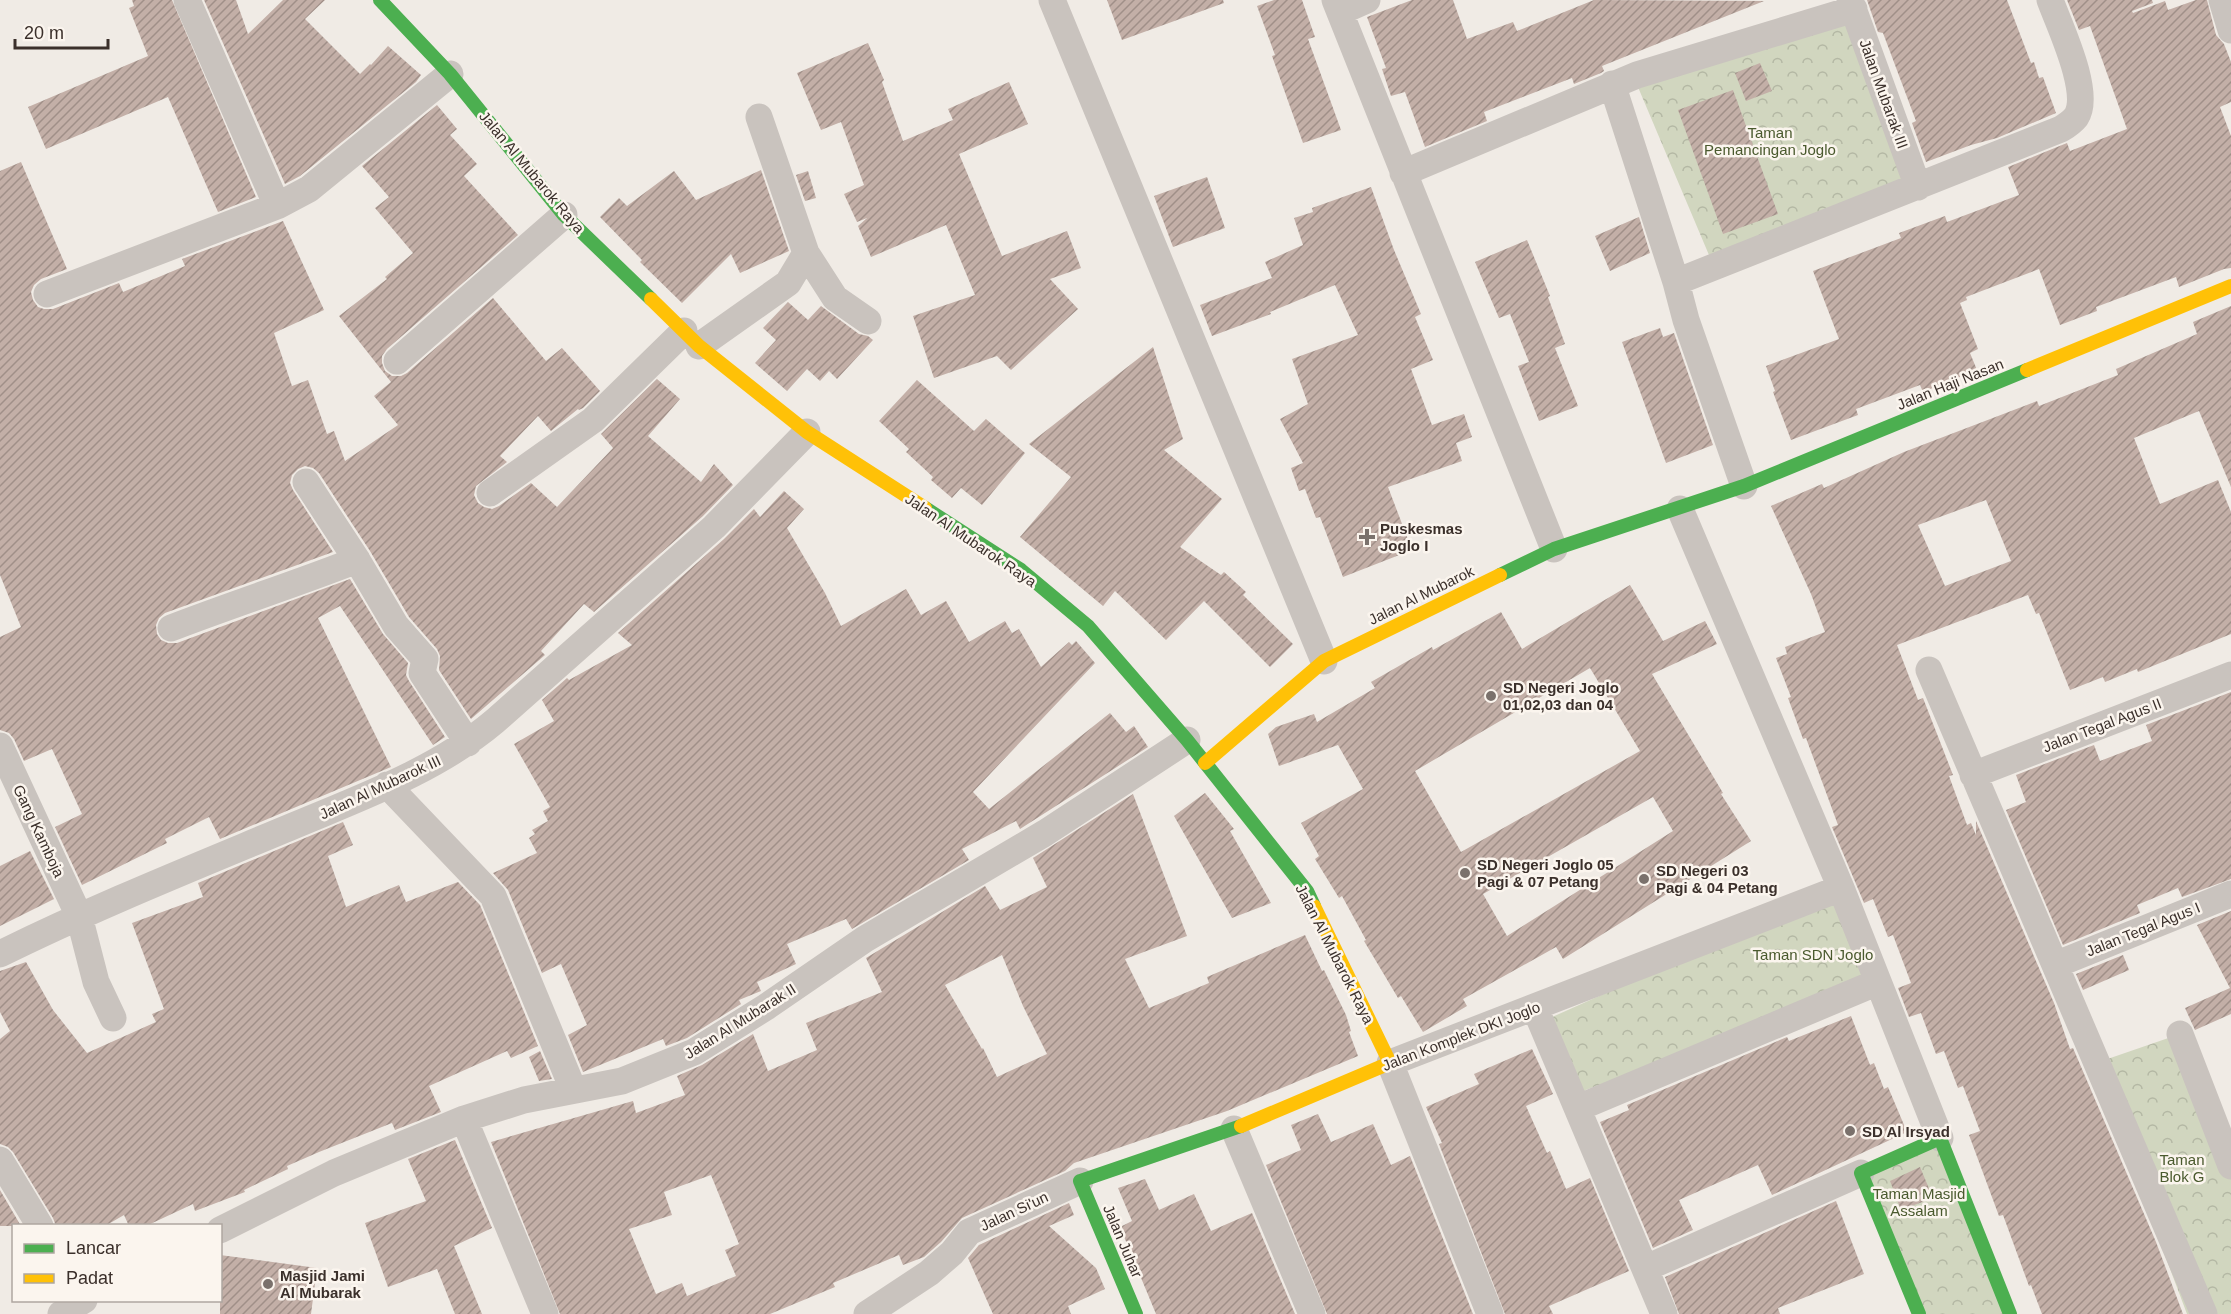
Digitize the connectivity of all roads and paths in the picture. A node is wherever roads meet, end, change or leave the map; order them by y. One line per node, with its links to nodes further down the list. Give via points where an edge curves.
1 (187, 0): 15 (street)
2 (380, 0): 10 (street, Jalan Al Mubarok Raya)
3 (1052, 0): 32 (street)
4 (1367, 0): 8 (street)
5 (2050, 0): 14 (street, via 2076,69 2077,115 2061,129)
6 (2222, 0): 9 (street)
7 (1852, 5): 11 (street); 14 (street, Jalan Mubarak III)
8 (1337, 6): 13 (street)
9 (2231, 30)
10 (450, 74): 15 (street, via 309,189); 16 (street, Jalan Al Mubarok Raya)
11 (1612, 84): 13 (street); 18 (street)
12 (759, 117): 17 (street)
13 (1403, 173): 29 (street)
14 (1918, 188): 18 (street)
15 (276, 206): 20 (street)
16 (564, 215): 22 (street, Jalan Al Mubarok Raya); 23 (street)
17 (806, 252): 21 (street, via 835,298); 22 (street, via 788,284)
18 (1676, 282): 26 (street)
19 (2231, 286): 26 (street, Jalan Haji Nasan)
20 (47, 294)
21 (868, 321)
22 (691, 338): 24 (street, Jalan Al Mubarok Raya); 27 (street, via 593,420)
23 (397, 361)
24 (807, 432): 35 (street, Jalan Al Mubarok Raya, via 1021,570 1088,626); 36 (street, Jalan Al Mubarok III, via 714,527)
25 (306, 482): 30 (street)
26 (1744, 486): 28 (street, Jalan Haji Nasan)
27 (490, 493)
28 (1680, 509): 29 (street, Jalan Al Mubarok); 41 (street)
29 (1554, 549): 32 (street, Jalan Al Mubarok)
30 (357, 560): 31 (street); 36 (street, via 396,626 424,659 422,673)
31 (171, 628)
32 (1324, 661): 38 (street, Jalan Al Mubarok)
33 (1929, 670): 39 (street)
34 (2231, 675): 39 (street, Jalan Tegal Agus II)
35 (1187, 740): 38 (street, Jalan Al Mubarok Raya); 51 (street, Jalan Al Mubarak II, via 1045,833 865,939 694,1052 622,1081)
36 (468, 743): 40 (street, Jalan Al Mubarok III)
37 (0, 746): 43 (street, Gang Kamboja)
38 (1205, 763): 50 (street, Jalan Al Mubarok Raya, via 1307,891)
39 (1973, 775): 45 (street)
40 (387, 785): 43 (street, Jalan Al Mubarok III); 51 (street, via 493,896)
41 (1841, 888): 46 (street); 47 (street, Jalan Komplek DKI Joglo)
42 (2231, 894): 45 (street, Jalan Tegal Agus I)
43 (79, 916): 44 (street, Jalan Al Mubarok III); 48 (street, Gang Kamboja, via 96,982)
44 (0, 954)
45 (2055, 965): 72 (street)
46 (1878, 982): 52 (street); 56 (street)
47 (1535, 1008): 50 (street, Jalan Komplek DKI Joglo); 52 (street)
48 (113, 1018)
49 (2180, 1034): 55 (street)
50 (1390, 1063): 54 (street, Jalan Komplek DKI Joglo); 68 (street, Jalan Al Mubarok Raya)
51 (573, 1089): 53 (street, Jalan Al Mubarak II)
52 (1578, 1108): 63 (street)
53 (464, 1119): 62 (street, Jalan Al Mubarak II, via 333,1173); 64 (street)
54 (1234, 1129): 60 (street, Jalan Komplek DKI Joglo); 67 (street)
55 (2225, 1132): 58 (street)
56 (1941, 1138): 59 (street); 71 (street)
57 (0, 1160): 61 (street)
58 (2231, 1166)
59 (1861, 1173): 63 (street); 70 (street)
60 (1080, 1180): 65 (street, Jalan Si'un, via 969,1232 929,1273); 66 (street, Jalan Juhar)
61 (39, 1224)
62 (222, 1229)
63 (1646, 1268): 69 (street)
64 (544, 1314)
65 (867, 1314)
66 (1136, 1314)
67 (1312, 1314)
68 (1490, 1314)
69 (1664, 1314)
70 (1919, 1314)
71 (2010, 1314)
72 (2204, 1314)

